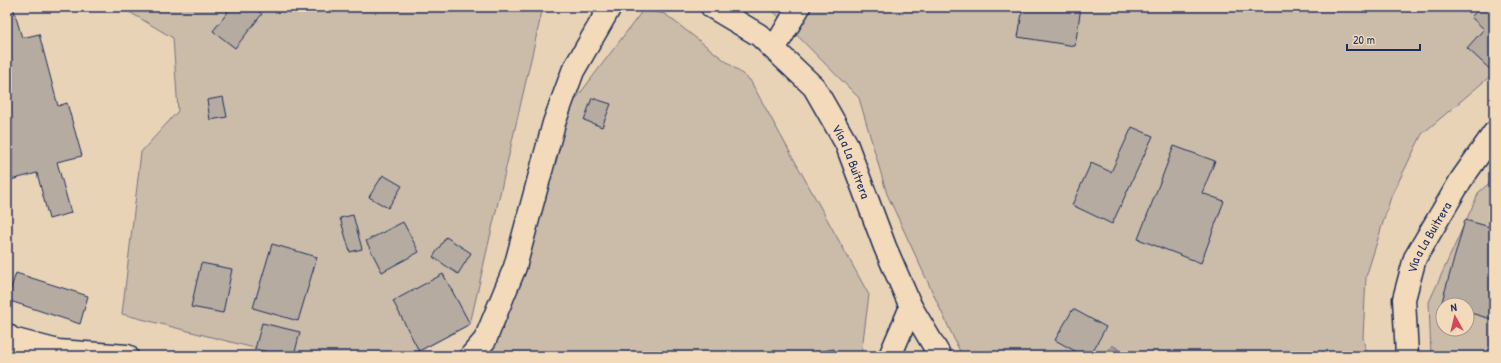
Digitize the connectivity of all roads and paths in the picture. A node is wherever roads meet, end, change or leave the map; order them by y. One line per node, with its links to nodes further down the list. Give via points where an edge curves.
1 (610, 7): 9 (street, via 573,71 554,123 515,267 485,340)
2 (712, 7): 4 (street, Vía a La Buitrera, via 759,35)
3 (799, 7): 4 (street)
4 (774, 49): 6 (street, Vía a La Buitrera, via 814,87 846,143 885,247)
5 (1494, 133): 12 (street, Vía a La Buitrera, via 1461,180 1415,258 1404,299)
6 (911, 307): 10 (street); 11 (street, Vía a La Buitrera)
7 (7, 335): 8 (street, via 12,339 58,352)
8 (127, 356)
9 (471, 356)
10 (890, 356)
11 (940, 356)
12 (1406, 356)

